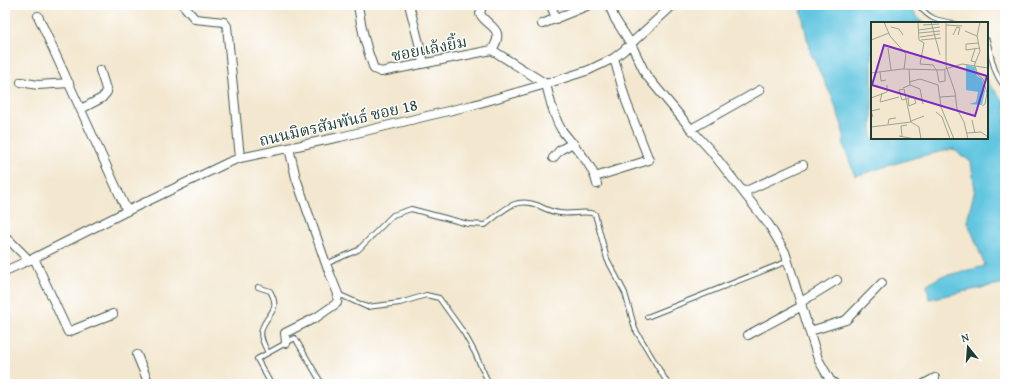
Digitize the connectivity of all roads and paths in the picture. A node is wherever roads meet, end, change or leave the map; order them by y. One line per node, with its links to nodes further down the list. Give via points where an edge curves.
1 (183, 5): 29 (street, via 195,19 224,22 227,26)
2 (358, 5): 18 (street, ซอยแล้งยิ้ม, via 361,28 374,69 381,72)
3 (411, 5): 18 (street)
4 (482, 5): 16 (street, via 480,14 492,25 497,34)
5 (551, 5): 11 (street)
6 (589, 5): 11 (street)
7 (609, 5): 14 (street, via 615,20)
8 (673, 5): 14 (street, ถนนมิตรสัมพันธ์ ซอย 18)
9 (918, 5): 12 (lane, via 928,16)
10 (38, 16): 21 (street)
11 (556, 19): 13 (street)
12 (946, 22)
13 (542, 24)
14 (631, 44): 17 (street, ถนนมิตรสัมพันธ์ ซอย 18); 26 (street, via 646,75)
15 (988, 44): 23 (lane, via 994,70)
16 (492, 50): 18 (street, ซอยแล้งยิ้ม); 22 (street, ซอยแล้งยิ้ม)
17 (614, 58): 22 (street, ถนนมิตรสัมพันธ์ ซอย 18, via 589,70); 27 (street, via 626,101 649,160 596,180)
18 (424, 63)
19 (100, 70): 25 (street, via 107,92 102,98)
20 (21, 82): 21 (street, via 38,85)
21 (69, 83): 25 (street)
22 (546, 84): 27 (street, via 554,114); 28 (street, ถนนมิตรสัมพันธ์ ซอย 18, via 473,105)
23 (1005, 87)
24 (760, 90): 26 (street)
25 (81, 109): 33 (street)
26 (690, 129): 32 (street)
27 (573, 143): 30 (street, via 560,150)
28 (289, 148): 29 (street, ถนนมิตรสัมพันธ์ ซอย 18); 37 (street, via 296,178)
29 (240, 158): 33 (street, ถนนมิตรสัมพันธ์ ซอย 18)
30 (553, 158)
31 (803, 165): 32 (street)
32 (744, 192): 36 (street, via 769,225)
33 (127, 211): 35 (street, ถนนมิตรสัมพันธ์ ซอย 18)
34 (5, 236): 35 (street)
35 (32, 259): 38 (street, ถนนมิตรสัมพันธ์ ซอย 18); 44 (street, via 68,332)
36 (788, 261): 43 (street); 45 (lane)
37 (326, 264): 42 (street); 56 (lane, via 358,250 393,215 411,209 468,224 486,225 509,206 518,202 536,205 550,212 590,212 594,214 607,259 625,293 635,329)
38 (5, 271)
39 (837, 280): 43 (street)
40 (882, 283): 46 (street, via 846,320)
41 (258, 287): 49 (lane, via 270,291 273,302 274,310 262,328 261,336)
42 (338, 294): 48 (street, via 336,303 285,333); 55 (lane, via 366,307 400,303 426,295 439,298 464,333)
43 (802, 304): 46 (street); 47 (street)
44 (113, 314)
45 (647, 317)
46 (810, 331): 57 (street, via 818,359)
47 (748, 335)
48 (286, 343): 49 (lane); 54 (lane, via 295,338)
49 (268, 353): 53 (lane, via 257,359)
50 (138, 354): 52 (street)
51 (935, 378): 58 (street)
52 (149, 384)
53 (271, 384)
54 (322, 384)
55 (489, 384)
56 (668, 384)
57 (835, 384)
58 (924, 384)

